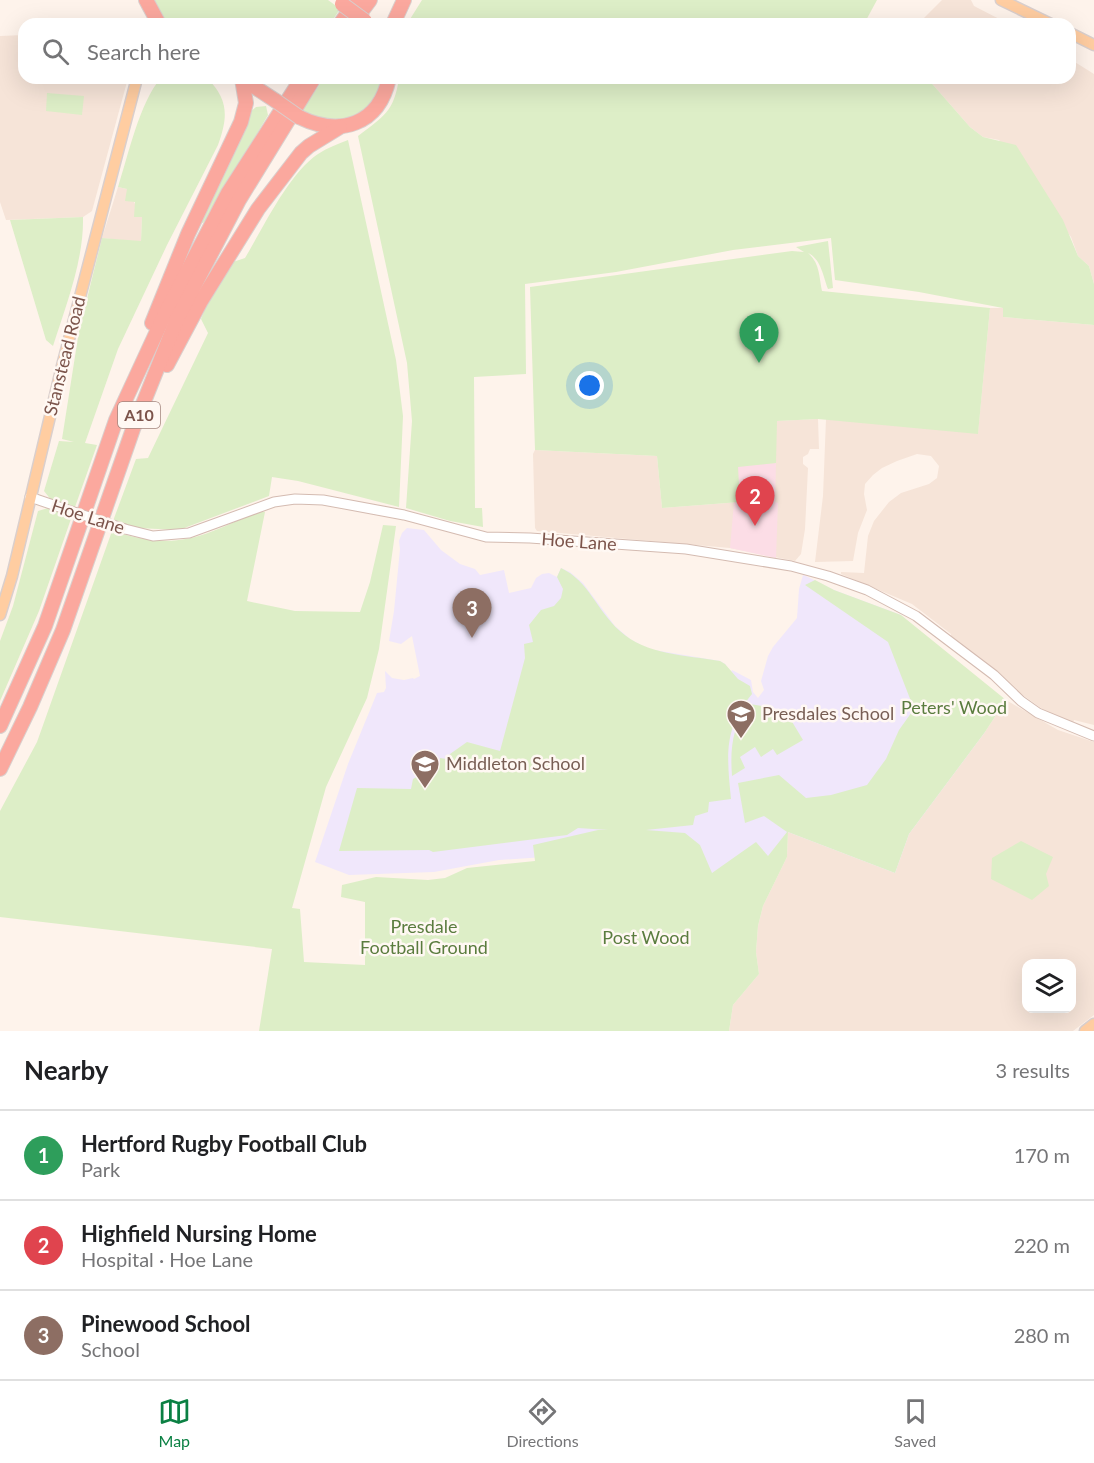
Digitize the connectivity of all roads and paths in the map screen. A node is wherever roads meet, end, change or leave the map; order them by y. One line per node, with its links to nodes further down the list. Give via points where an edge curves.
1 (146, 0): 7 (highway)
2 (357, 0): 8 (highway)
3 (370, 0): 10 (highway)
4 (404, 0): 11 (highway)
5 (1001, 0): 12 (main road)
6 (339, 2): 9 (highway, bridge)
7 (152, 18)
8 (344, 18)
9 (357, 18)
10 (364, 18)
11 (396, 18)
12 (1038, 18)
13 (1076, 36): 14 (main road)
14 (1094, 45)
15 (136, 84): 22 (main road, Stanstead Road)
16 (141, 84): 22 (main road, Stanstead Road)
17 (242, 84): 24 (highway, via 246,104 241,122 167,282)
18 (250, 84): 23 (highway, bridge, via 299,117 317,125)
19 (298, 84): 24 (highway, A10, via 228,193)
20 (310, 84): 25 (highway, A10, via 239,200 177,319)
21 (387, 84): 23 (highway, via 373,110)
22 (132, 98): 26 (main road, Stanstead Road)
23 (340, 127): 25 (highway, via 301,153 258,209 201,301)
24 (116, 420): 28 (highway, A10, via 45,626)
25 (133, 429): 30 (highway, A10, via 63,630)
26 (30, 497): 27 (main road, Stanstead Road); 29 (street, Hoe Lane, bridge, via 153,536 189,533 274,502 323,500 404,515 486,537 686,549 791,566 867,590 916,616 1038,713)
27 (0, 615)
28 (0, 726)
29 (1094, 736)
30 (0, 769)
31 (1094, 1024): 32 (main road)
32 (1085, 1031)

